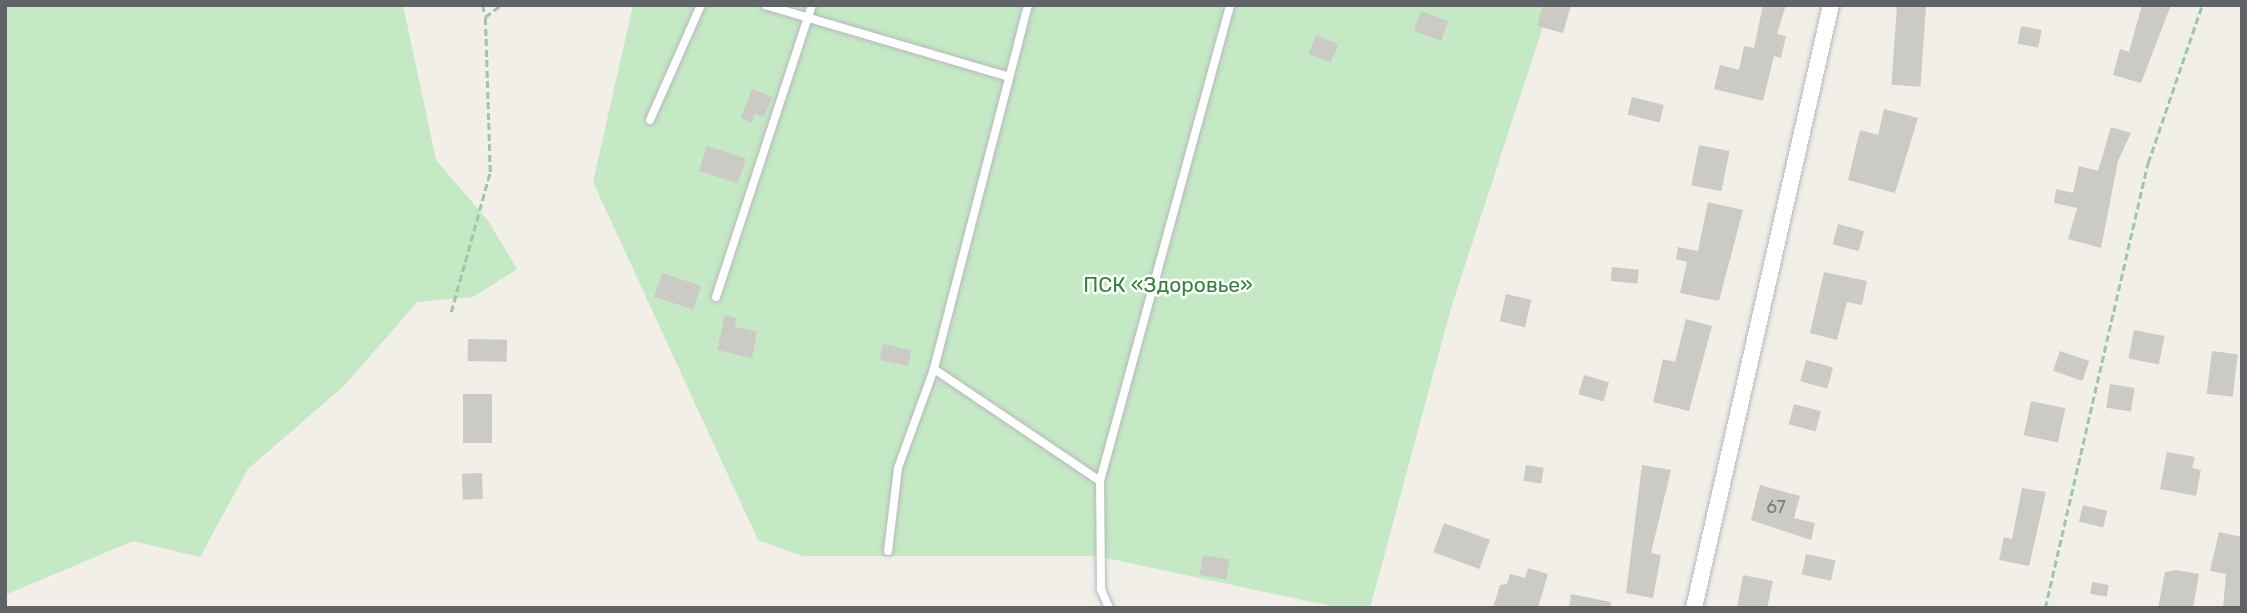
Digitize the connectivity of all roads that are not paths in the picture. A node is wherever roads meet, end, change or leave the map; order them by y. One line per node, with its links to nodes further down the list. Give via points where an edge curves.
1 (701, 5): 9 (lane)
2 (765, 5): 7 (lane)
3 (811, 5): 7 (lane)
4 (1028, 5): 8 (lane)
5 (1230, 5): 12 (lane)
6 (1831, 5): 15 (street)
7 (807, 20): 8 (lane); 10 (lane)
8 (1009, 78): 11 (lane)
9 (650, 120)
10 (716, 297)
11 (934, 369): 12 (lane); 13 (lane, via 898,468)
12 (1100, 481): 14 (lane, via 1101,589)
13 (888, 551)
14 (1109, 608)
15 (1694, 608)

